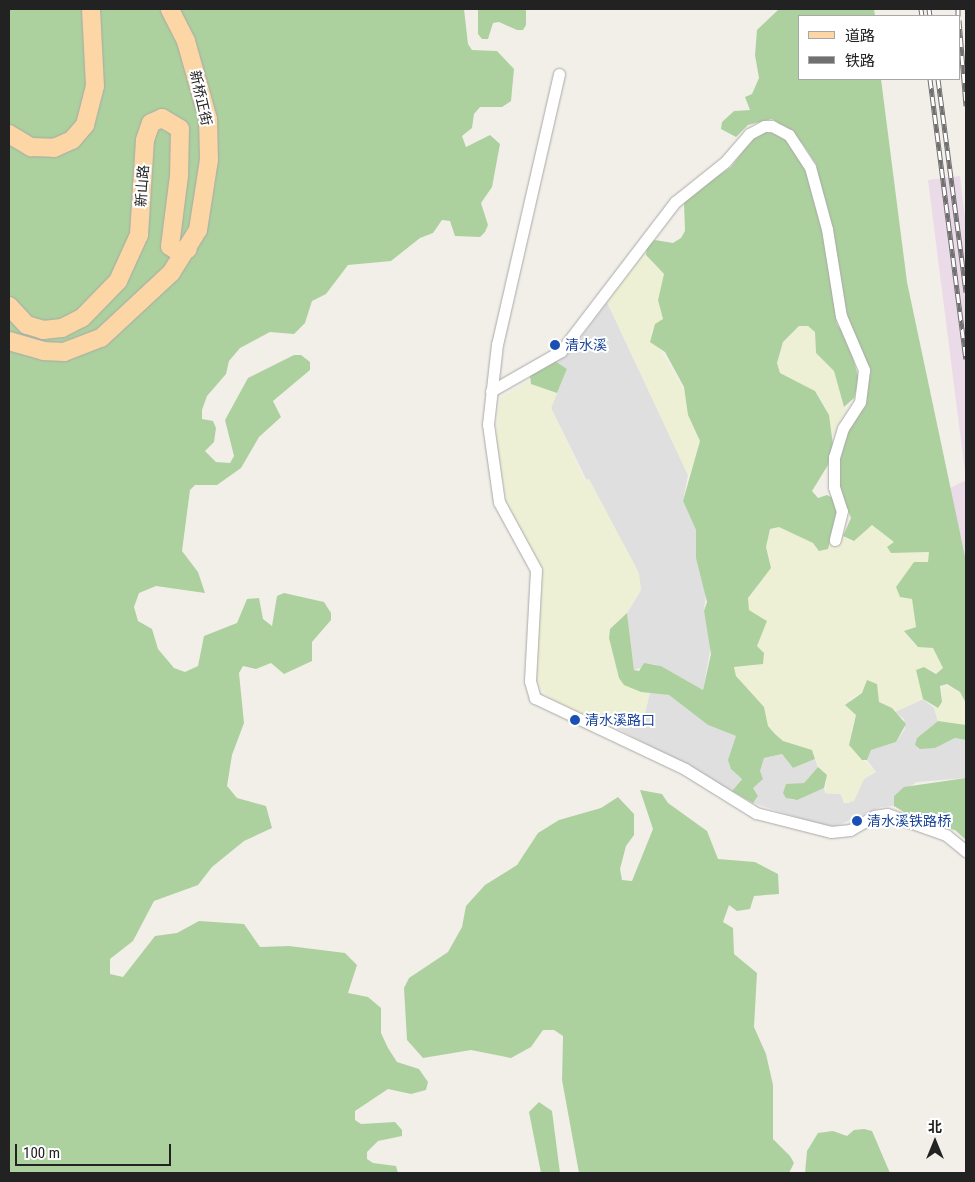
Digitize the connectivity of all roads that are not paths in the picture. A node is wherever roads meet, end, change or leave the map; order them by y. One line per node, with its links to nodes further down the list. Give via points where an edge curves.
1 (91, 9): 4 (main road, via 95,86 86,125 72,140 54,148 31,147)
2 (170, 9): 6 (main road, 新桥正街, via 186,40 198,77 210,139 198,230)
3 (560, 74): 10 (street, via 500,328)
4 (9, 134)
5 (169, 236): 6 (main road, via 173,250); 7 (main road, via 164,266); 8 (main road, 新山路, via 179,176 180,128 162,118 151,123 145,140 138,235 118,281 88,313 62,328 43,330 27,325)
6 (188, 249): 7 (main road, 新桥正街)
7 (151, 294): 9 (main road, via 101,338 82,347 43,351)
8 (9, 306)
9 (9, 341)
10 (491, 391): 11 (street, via 561,351 675,202 725,162 749,134 764,126 772,126 789,135 810,167 826,228 840,316 864,370 860,402 843,428 834,457 834,488 842,511); 12 (street, via 488,442 496,490 536,570 530,681 535,698 685,769 756,813 831,832 850,830 874,816 888,814 946,835)
11 (835, 540)
12 (966, 851)

